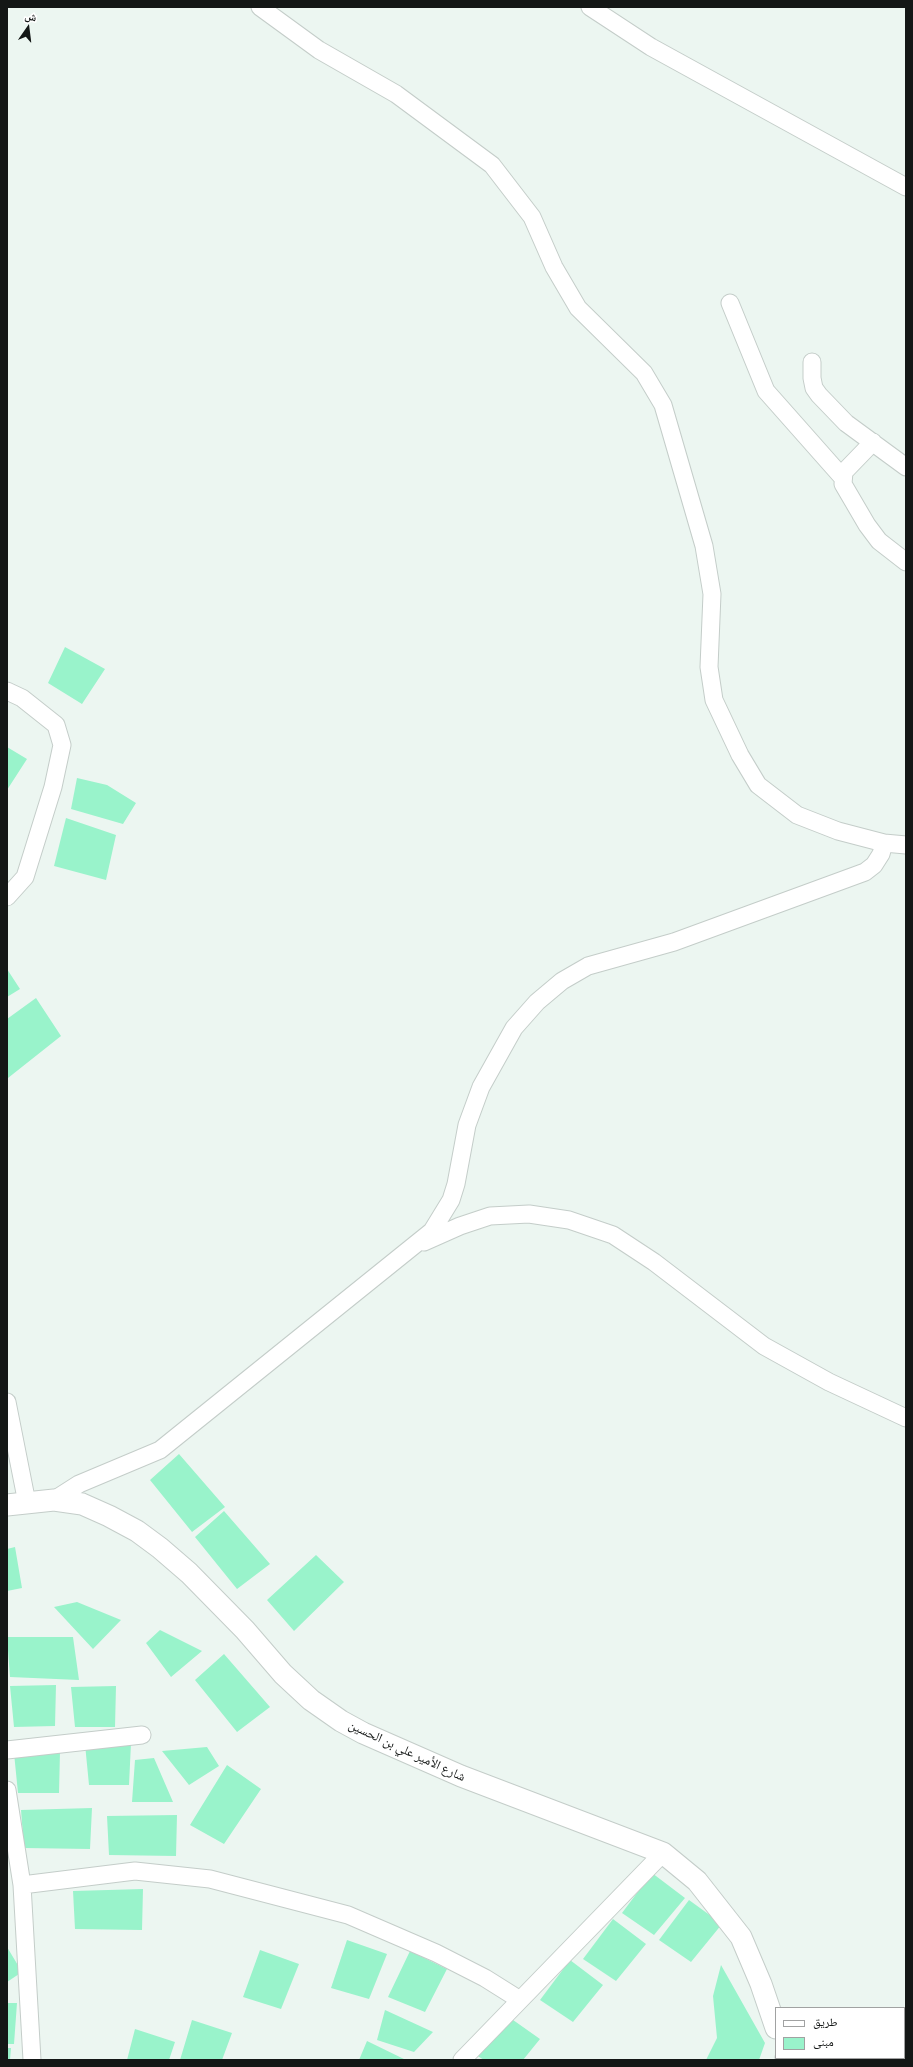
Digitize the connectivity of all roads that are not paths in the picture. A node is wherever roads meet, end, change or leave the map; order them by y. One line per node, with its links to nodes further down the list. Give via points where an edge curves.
1 (260, 7): 11 (street, via 318,50 396,94 492,165 532,217 554,267 578,308 644,373 663,405 704,546 712,594 709,666 714,700 740,755 758,786 797,815 838,831)
2 (590, 7): 3 (street, via 664,54)
3 (906, 187)
4 (730, 303): 8 (street, via 766,391)
5 (812, 362): 6 (street, via 814,388 819,395 846,423)
6 (874, 442): 7 (street); 8 (street, via 849,467)
7 (906, 467)
8 (843, 478): 9 (street, via 843,484 867,525 880,541)
9 (906, 562)
10 (7, 691): 13 (street, via 22,698 56,725 62,745 54,787 25,877)
11 (884, 842): 12 (street); 14 (street, via 881,854 874,865 865,872 674,942 588,966 562,981 537,1002 514,1028 481,1087 467,1125 451,1200 432,1231)
12 (906, 845)
13 (7, 897)
14 (410, 1249): 16 (street, via 460,1226 490,1216 529,1214 569,1220 613,1235 654,1262 764,1346 829,1382); 17 (street, via 160,1450 79,1484)
15 (7, 1402): 18 (street)
16 (906, 1418)
17 (54, 1500): 18 (street, شارع الأمير علي بن الحسين); 23 (street, شارع الأمير علي بن الحسين, via 82,1504 109,1516 137,1531 160,1548 189,1573 245,1630 283,1674 311,1700 341,1721 461,1776)
18 (17, 1504)
19 (142, 1735): 20 (street)
20 (7, 1750)
21 (7, 1790): 22 (street)
22 (9, 1825): 24 (street)
23 (663, 1853): 25 (street); 26 (street, شارع الأمير علي بن الحسين, via 696,1881 741,1937)
24 (22, 1885): 25 (street, via 135,1871 210,1879 348,1915 485,1978); 27 (street)
25 (520, 2000): 28 (street)
26 (775, 2025)
27 (32, 2060)
28 (462, 2060)

